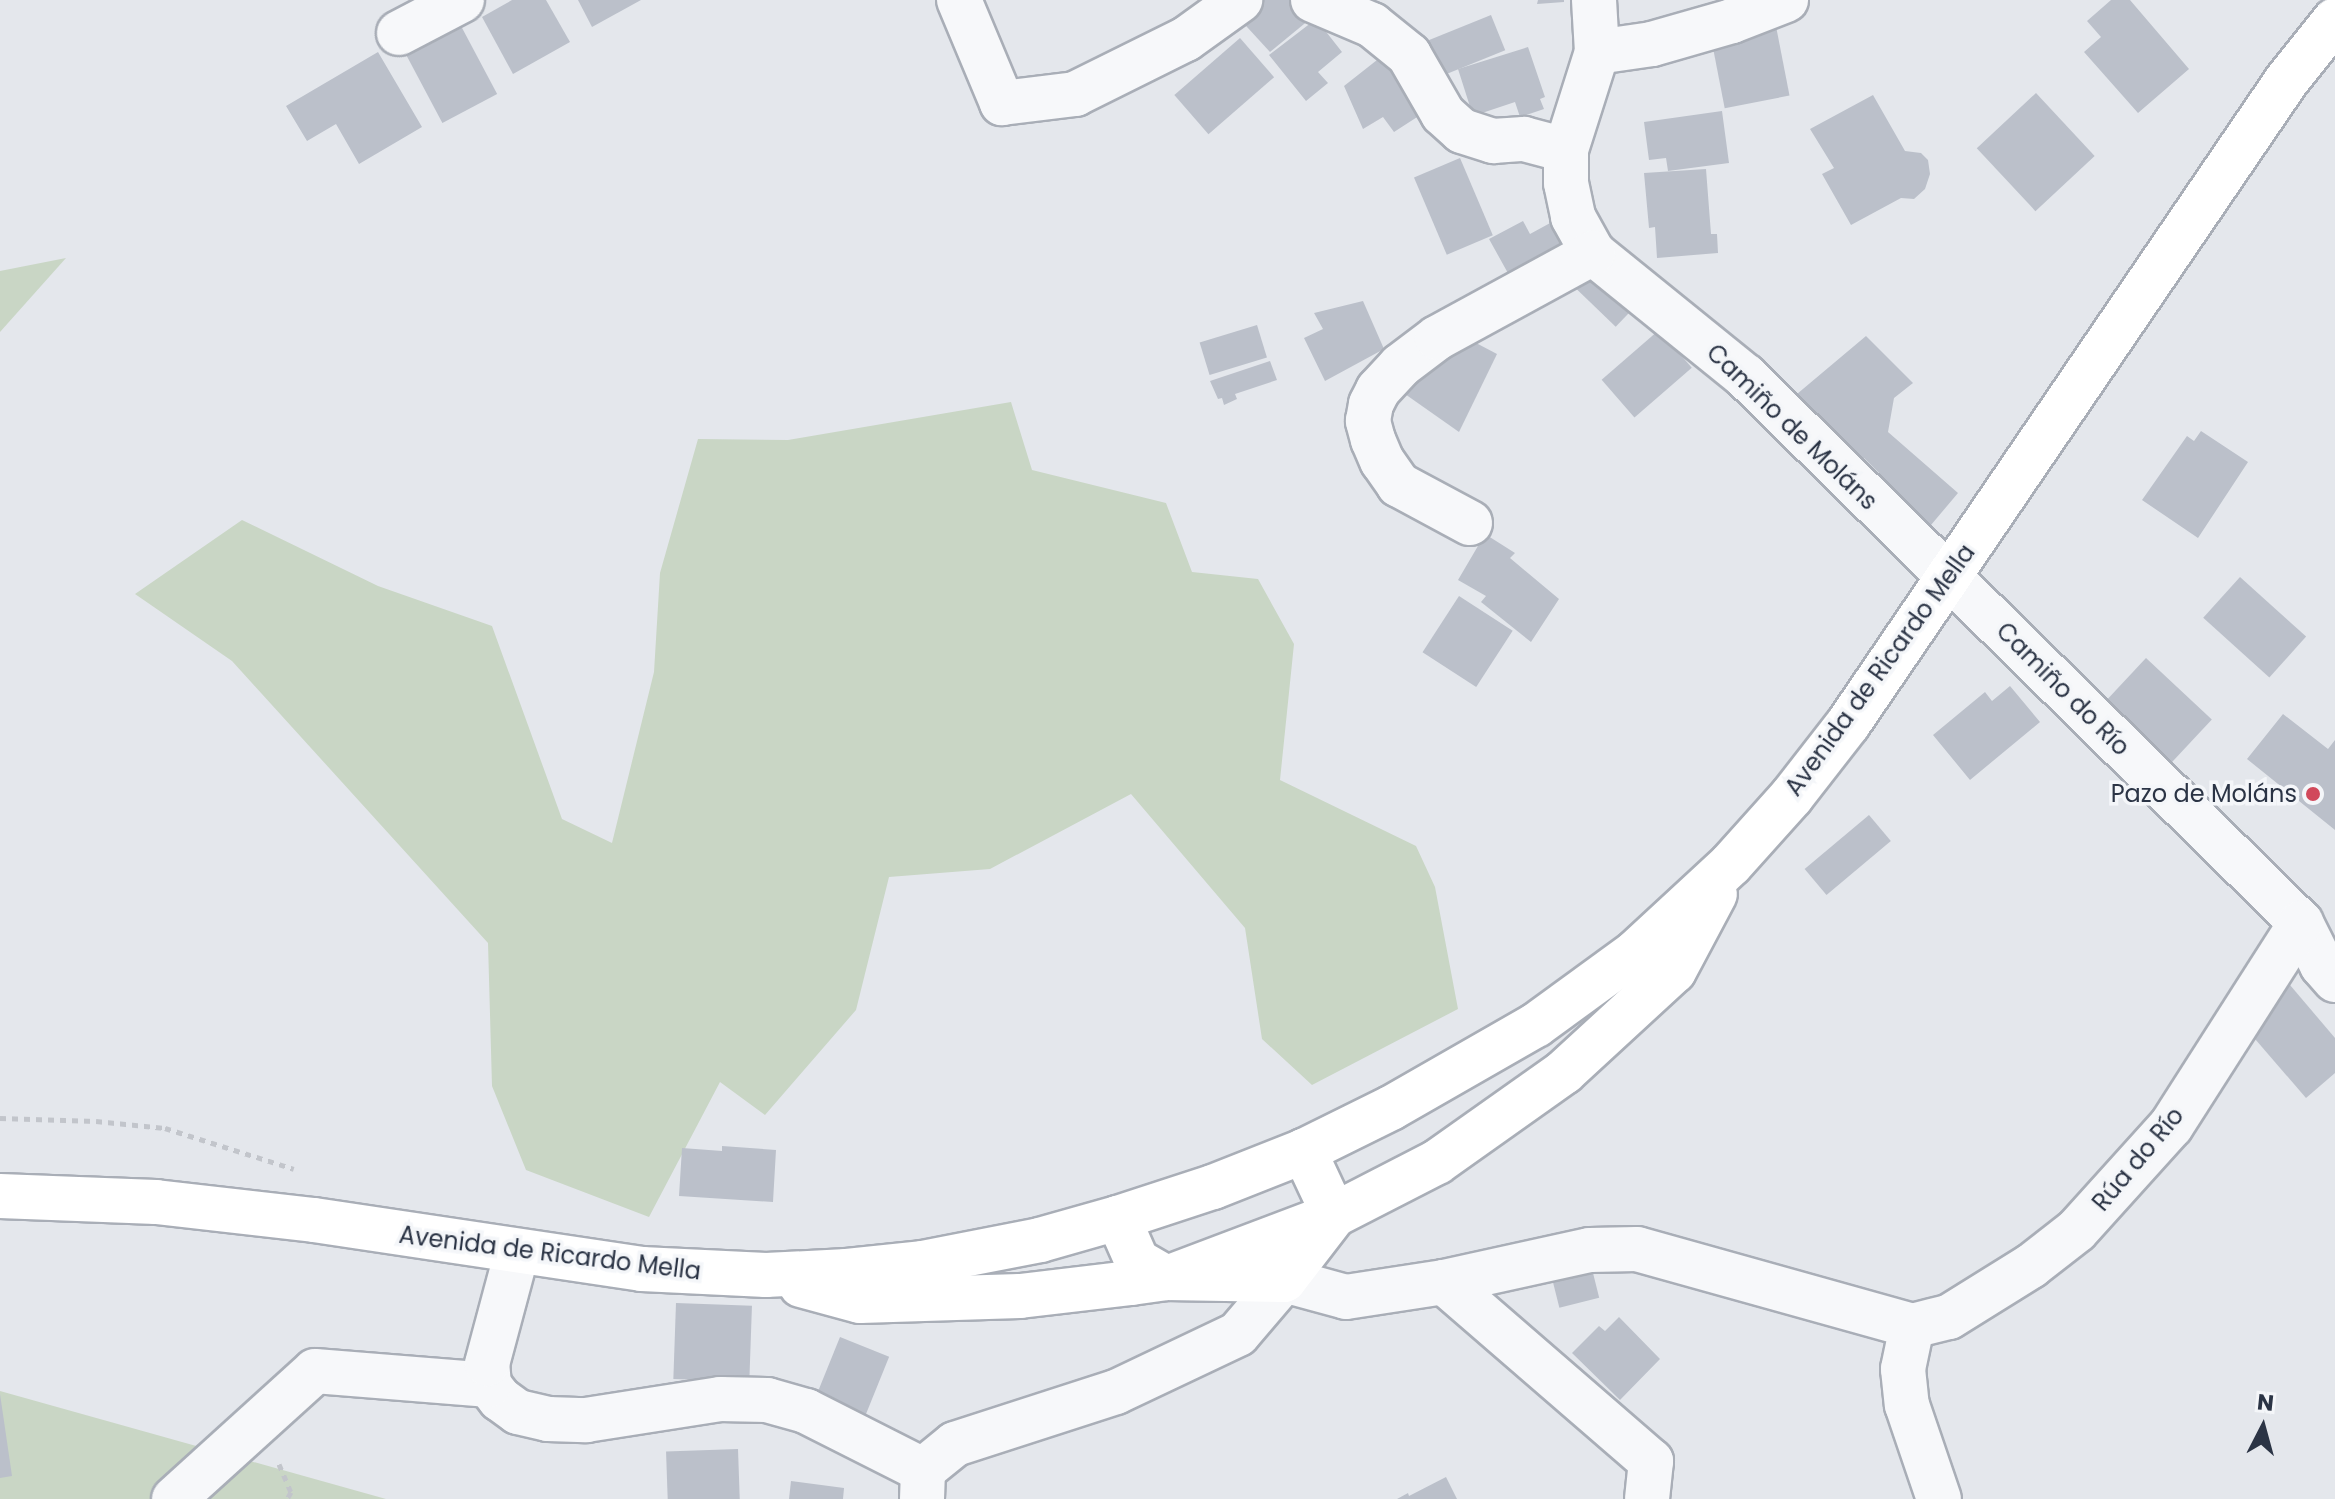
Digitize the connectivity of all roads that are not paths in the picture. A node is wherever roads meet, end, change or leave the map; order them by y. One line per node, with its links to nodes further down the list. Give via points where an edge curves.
1 (462, 0): 8 (street)
2 (959, 0): 3 (street, via 1002,103 1075,94 1186,39)
3 (1240, 0)
4 (1313, 0): 10 (street, via 1372,25 1409,55 1443,114 1462,131 1493,141 1524,139)
5 (1594, 0): 9 (street)
6 (1786, 0): 9 (street, via 1652,44)
7 (2335, 20): 13 (main road, Avenida de Ricardo Mella, via 2287,80)
8 (399, 33)
9 (1597, 52): 10 (street, Camiño de Moláns)
10 (1566, 150): 11 (street, Camiño de Moláns, via 1573,217)
11 (1593, 253): 12 (street, via 1437,338 1400,366 1371,404 1373,440 1399,485); 13 (street, Camiño de Moláns, via 1745,376)
12 (1470, 523)
13 (1949, 576): 14 (main road, Avenida de Ricardo Mella, via 1848,724); 15 (street, Camiño do Río)
14 (1731, 864): 17 (main road, Avenida de Ricardo Mella, via 1636,952 1536,1025 1453,1075); 19 (main road, via 1674,971 1564,1072 1437,1162)
15 (2301, 923): 16 (street, Camiño do Río); 26 (street, Rúa do Río, via 2171,1126 2077,1230 1949,1317)
16 (2335, 980)
17 (1304, 1151): 19 (main road); 20 (main road, Avenida de Ricardo Mella)
18 (0, 1196): 21 (main road, Avenida de Ricardo Mella, via 156,1202)
19 (1334, 1215): 23 (main road); 24 (main road)
20 (1118, 1218): 22 (main road, Avenida de Ricardo Mella, via 922,1263); 23 (main road, via 1137,1261)
21 (517, 1252): 22 (main road, Avenida de Ricardo Mella, via 642,1269); 27 (street, via 487,1364)
22 (766, 1275): 23 (main road, via 860,1301 1020,1296)
23 (1167, 1278): 24 (main road)
24 (1284, 1280): 25 (street, via 1346,1297); 28 (street, via 1238,1334 1116,1392 955,1444)
25 (1444, 1282): 26 (street, via 1590,1250 1637,1249); 30 (street, via 1651,1461)
26 (1912, 1326): 31 (street, via 1903,1369 1907,1405)
27 (489, 1385): 28 (street, via 518,1412 548,1419 586,1420 720,1399 767,1400 806,1411); 29 (street, via 315,1371)
28 (923, 1484)
29 (174, 1499)
30 (1647, 1499)
31 (1939, 1499)

